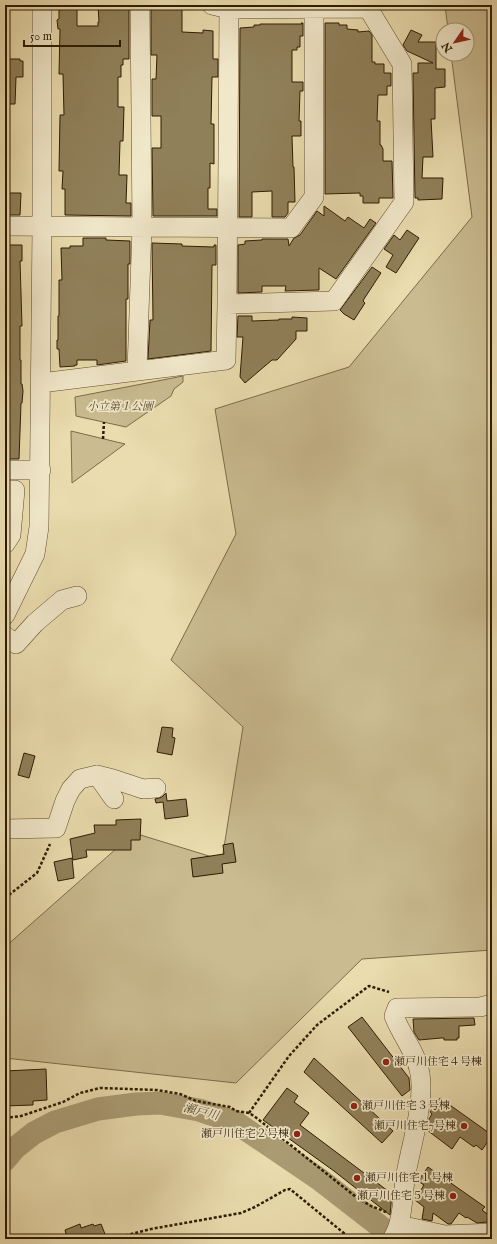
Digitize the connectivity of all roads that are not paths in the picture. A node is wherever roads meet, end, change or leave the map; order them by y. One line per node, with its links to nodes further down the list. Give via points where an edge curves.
1 (42, 5): 6 (street)
2 (140, 5): 7 (street)
3 (220, 7): 4 (street); 8 (street)
4 (314, 9): 8 (street, via 314,197 291,228); 9 (street, via 368,8 402,64 404,202 334,301)
5 (5, 226): 6 (street)
6 (42, 227): 7 (street); 11 (street)
7 (142, 227): 8 (street); 10 (street)
8 (227, 228): 9 (street)
9 (227, 304): 10 (street, via 226,360)
10 (137, 370): 11 (street)
11 (41, 383): 13 (street)
12 (5, 470): 13 (street)
13 (41, 470): 17 (street, via 40,527 35,554)
14 (5, 490): 15 (street, via 15,490 11,535)
15 (5, 544)
16 (77, 596): 18 (street, via 62,600 35,623 16,644)
17 (5, 614)
18 (5, 636)
19 (97, 775): 20 (street, via 143,790); 21 (street); 22 (street, via 80,779 71,789 56,828)
20 (156, 788)
21 (114, 799)
22 (5, 829)
23 (492, 1004): 24 (street, via 480,1007 397,1008 394,1016 416,1059 422,1092)
24 (396, 1233): 25 (street)
25 (492, 1233)

